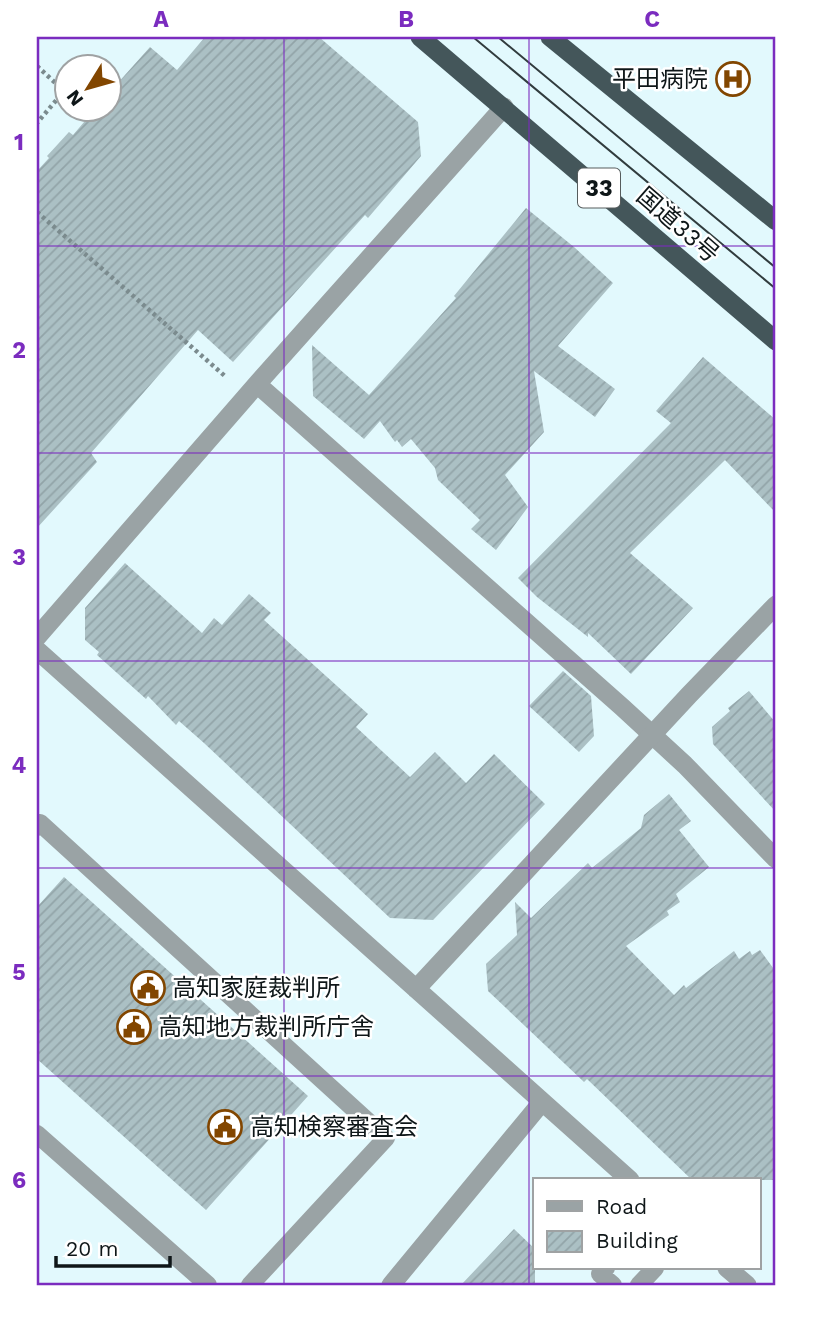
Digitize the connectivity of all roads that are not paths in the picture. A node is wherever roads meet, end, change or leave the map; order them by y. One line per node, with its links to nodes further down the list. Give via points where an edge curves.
1 (420, 37): 3 (highway, 国道33号 / 33)
2 (550, 37): 4 (highway)
3 (504, 107): 5 (highway, 国道33号 / 33); 6 (street)
4 (776, 221)
5 (776, 341)
6 (257, 384): 8 (street); 10 (street)
7 (776, 606): 10 (street)
8 (37, 638)
9 (37, 650): 13 (street)
10 (652, 735): 12 (street); 13 (street)
11 (37, 827): 21 (lane, via 40,823 386,1138)
12 (776, 859)
13 (416, 989): 14 (street)
14 (542, 1102): 16 (street); 22 (street)
15 (37, 1134): 20 (lane)
16 (627, 1178)
17 (604, 1270): 23 (lane, via 600,1274)
18 (653, 1270): 24 (lane)
19 (729, 1270): 25 (street)
20 (208, 1285)
21 (250, 1285)
22 (391, 1285)
23 (612, 1285)
24 (639, 1285)
25 (747, 1285)

